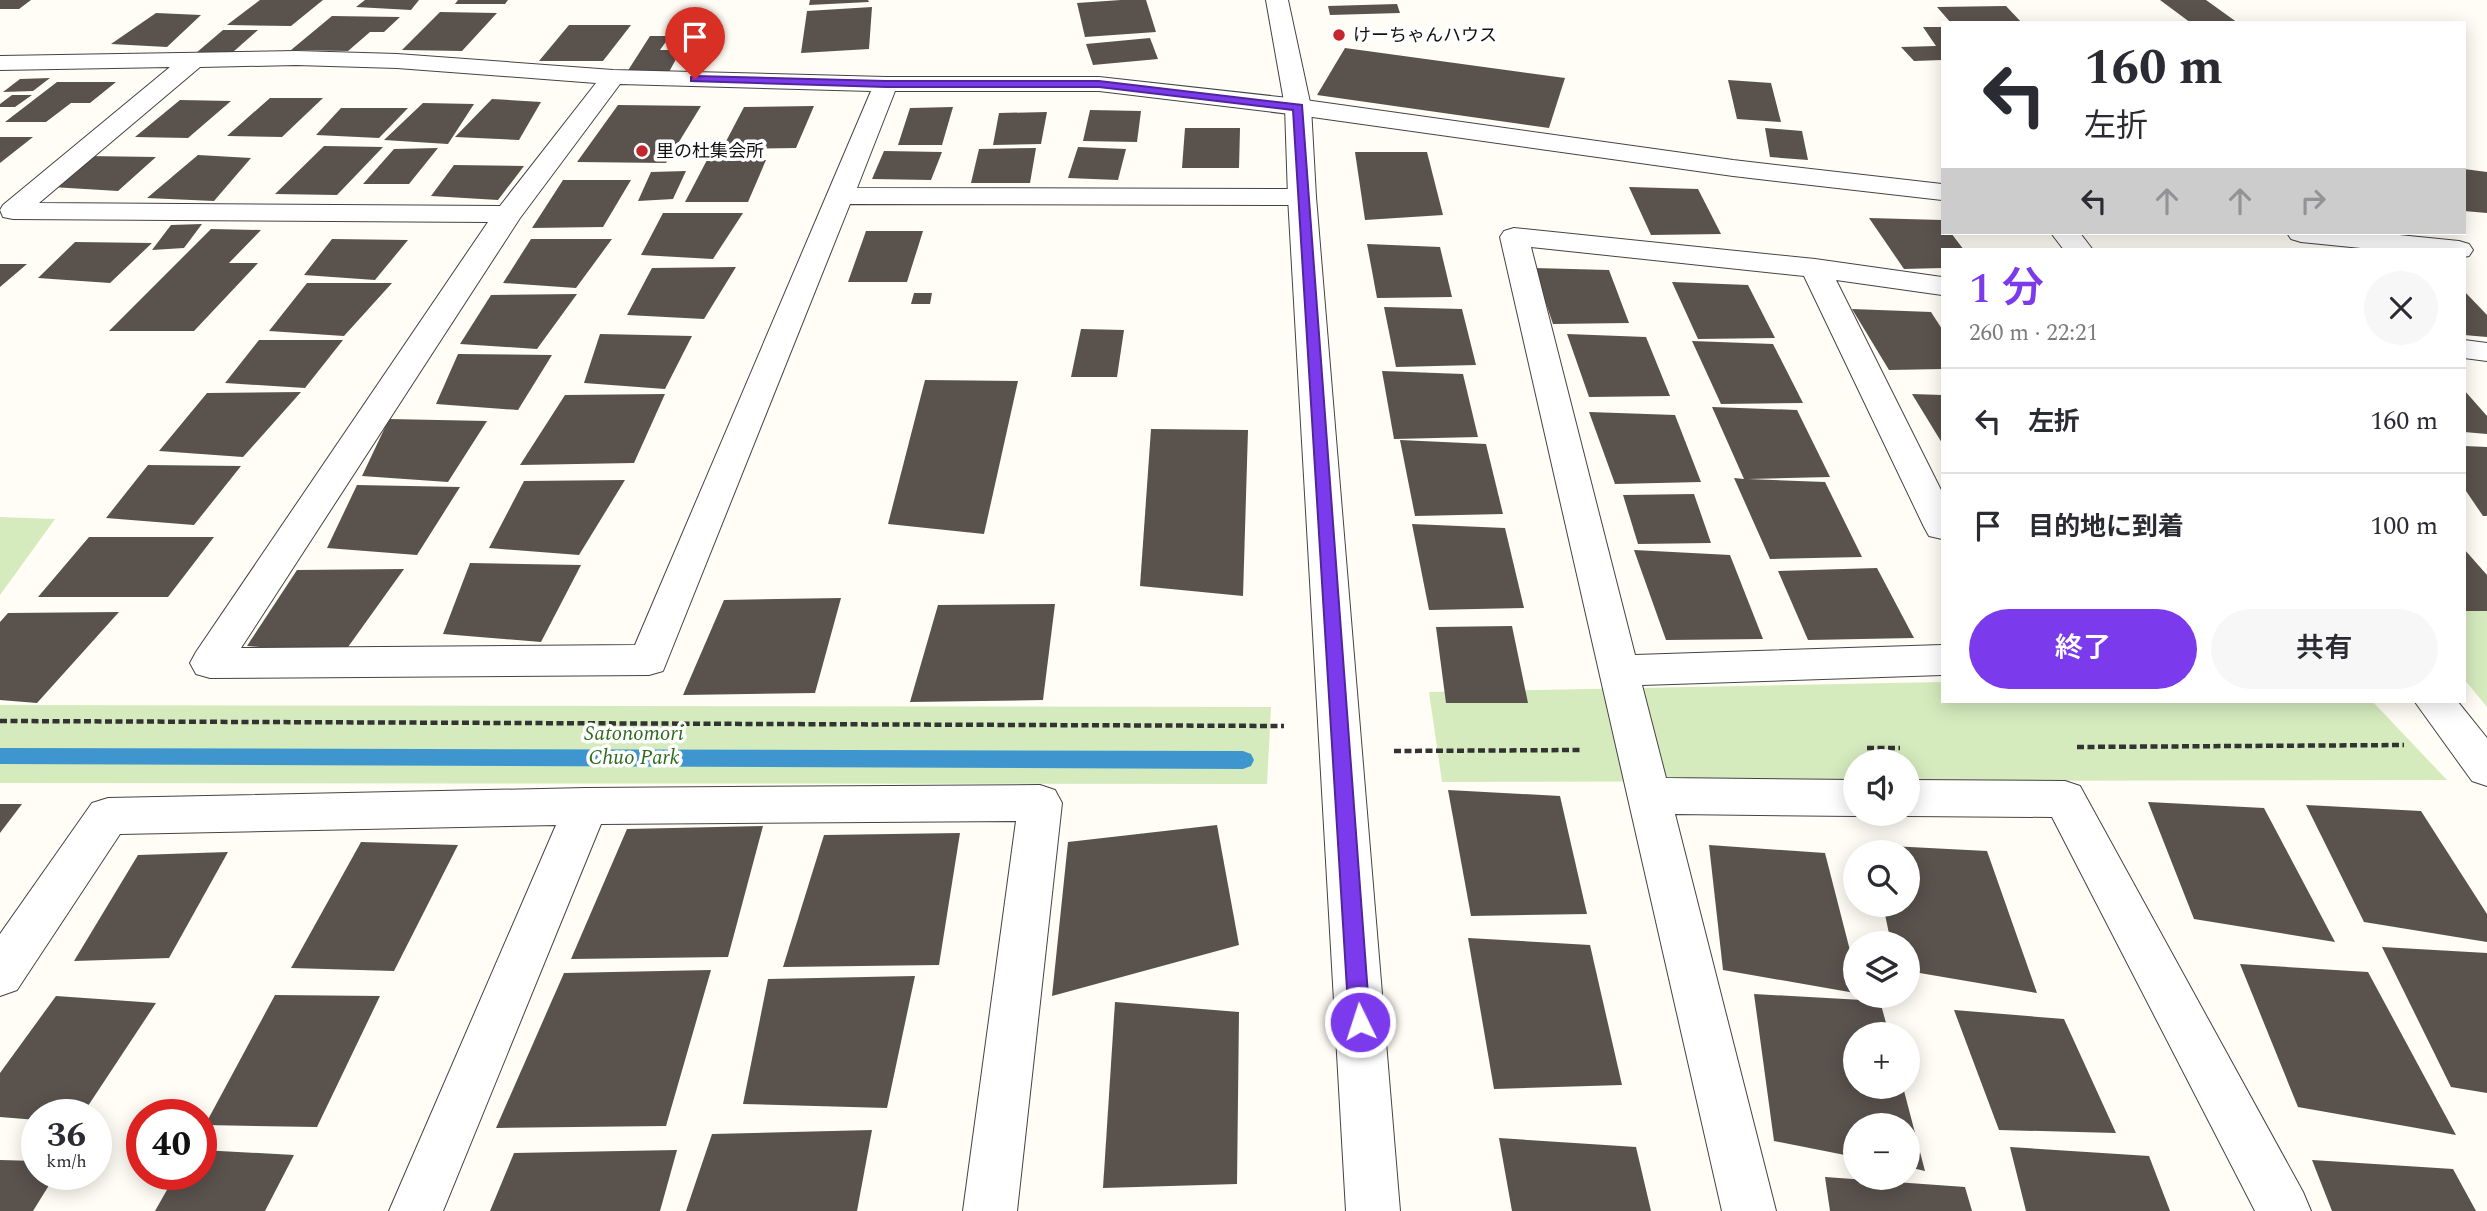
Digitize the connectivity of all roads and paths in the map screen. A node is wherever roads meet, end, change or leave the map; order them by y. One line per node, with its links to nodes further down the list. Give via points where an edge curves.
1 (1277, 0): 6 (street)
2 (195, 59): 3 (street); 4 (street, via 397,61); 10 (street, via 13,211)
3 (0, 62)
4 (613, 77): 5 (street); 10 (street)
5 (886, 84): 6 (street, via 1099,84); 8 (street)
6 (1298, 107): 7 (street, via 1733,168); 9 (street)
7 (1941, 192)
8 (840, 197): 9 (street); 10 (street, via 649,660 210,663)
9 (1302, 197): 24 (street)
10 (508, 214)
11 (2319, 235): 12 (street)
12 (2434, 248)
13 (2466, 251): 14 (street)
14 (2487, 253)
15 (1815, 268): 16 (street); 19 (street); 21 (street, via 1514,237)
16 (1941, 286)
17 (2466, 349): 18 (street)
18 (2487, 352)
19 (1941, 525)
20 (1941, 660): 21 (street)
21 (1619, 671): 26 (street)
22 (2436, 703): 25 (street)
23 (0, 721): 24 (path)
24 (1339, 726): 33 (street)
25 (2487, 769)
26 (1648, 796): 27 (street); 34 (street)
27 (1843, 798)
28 (1920, 798): 35 (street, via 2065,799)
29 (586, 806): 30 (street, via 108,816); 31 (street); 32 (street, via 1040,803)
30 (0, 974)
31 (416, 1211)
32 (990, 1211)
33 (1373, 1211)
34 (1749, 1211)
35 (2284, 1211)

